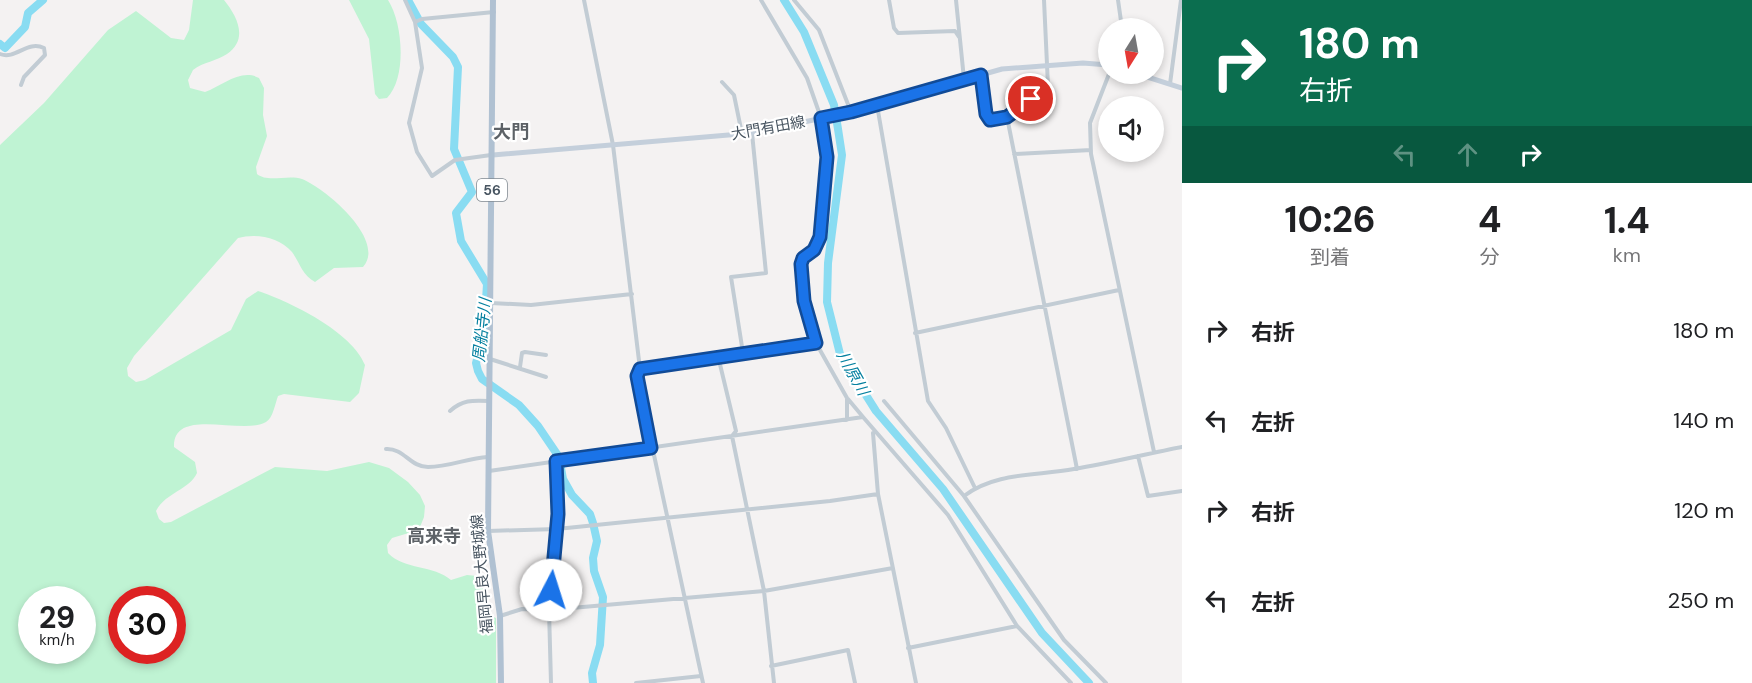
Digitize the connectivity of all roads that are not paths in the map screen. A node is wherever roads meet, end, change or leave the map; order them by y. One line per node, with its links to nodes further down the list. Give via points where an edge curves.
1 (405, 0): 13 (street)
2 (493, 0): 11 (main road, 56)
3 (584, 0): 32 (street)
4 (760, 0): 29 (street, via 807,78)
5 (794, 0): 27 (street, via 819,30)
6 (889, 0): 14 (street, via 898,33 945,30 955,31)
7 (956, 0): 14 (street)
8 (1044, 0): 17 (street)
9 (1118, 0): 12 (street)
10 (1181, 0): 24 (street)
11 (494, 12): 13 (street); 35 (main road, 56)
12 (1121, 18)
13 (415, 22): 35 (street, via 422,68 409,123 417,152 432,176 460,158)
14 (959, 37): 19 (street)
15 (0, 54): 23 (street, via 15,54 36,45 44,48 45,55)
16 (1098, 64): 17 (main road, 大門有田線)
17 (1048, 65): 18 (main road, 大門有田線, via 1013,67); 28 (street, via 1048,86)
18 (981, 75): 19 (main road, 大門有田線); 28 (street, via 988,118)
19 (964, 79): 26 (main road, 大門有田線)
20 (722, 82): 31 (street, via 734,95)
21 (1164, 82): 24 (main road)
22 (1105, 84): 33 (street, via 1090,123)
23 (21, 85)
24 (1172, 85): 25 (main road)
25 (1182, 88)
26 (876, 105): 27 (main road, 大門有田線); 40 (street)
27 (851, 112): 29 (main road, 大門有田線)
28 (1007, 117): 34 (street)
29 (824, 118): 30 (main road, 大門有田線); 41 (main road, via 827,157 820,237 801,264 804,301)
30 (752, 133): 31 (main road, 大門有田線); 42 (street, via 766,273 731,277)
31 (742, 134): 32 (main road, 大門有田線)
32 (613, 145): 35 (main road, 大門有田線); 37 (street)
33 (1091, 150): 34 (street); 36 (street)
34 (1014, 154): 39 (street)
35 (493, 155): 38 (main road, 56)
36 (1119, 290): 39 (street); 60 (street)
37 (632, 294): 38 (street, via 531,305); 47 (street)
38 (491, 303): 45 (main road, 56)
39 (1044, 306): 40 (street); 64 (street)
40 (915, 333): 66 (street, via 928,401 946,428)
41 (816, 343): 42 (street); 49 (street)
42 (743, 353): 44 (street)
43 (546, 355): 46 (street, via 522,353)
44 (718, 356): 47 (street, via 689,364); 56 (street, via 736,431)
45 (490, 359): 46 (street); 50 (main road, 福岡早良大野城線 / 56)
46 (520, 368): 48 (street)
47 (640, 369): 58 (street, via 637,376)
48 (546, 377)
49 (848, 398): 53 (street); 54 (street)
50 (490, 400): 52 (street, via 468,400); 62 (main road, 福岡早良大野城線 / 56)
51 (884, 400): 69 (street)
52 (450, 411)
53 (863, 417): 54 (street); 55 (street)
54 (847, 420): 56 (street)
55 (872, 430): 68 (street); 79 (street, via 948,515)
56 (732, 436): 58 (street); 70 (street)
57 (1182, 447): 60 (street)
58 (651, 448): 63 (street); 71 (street)
59 (386, 449): 62 (street, via 396,449 414,464 426,467)
60 (1154, 452): 61 (street)
61 (1138, 456): 64 (street); 67 (street, via 1148,496)
62 (489, 457): 65 (main road, 福岡早良大野城線 / 56)
63 (556, 461): 65 (street); 72 (street)
64 (1077, 469): 66 (street, via 1004,478)
65 (489, 471): 73 (main road, 福岡早良大野城線 / 56)
66 (975, 488): 69 (street)
67 (1182, 491)
68 (878, 494): 70 (street); 74 (street)
69 (964, 496): 91 (street, via 1064,640)
70 (747, 509): 71 (street); 75 (street)
71 (666, 518): 72 (street); 76 (street)
72 (556, 529): 73 (street); 77 (street)
73 (488, 531): 78 (main road, 福岡早良大野城線 / 56)
74 (893, 568): 75 (street); 80 (street)
75 (764, 591): 76 (street); 81 (street)
76 (684, 598): 77 (street); 82 (street)
77 (549, 610): 78 (street, via 522,609); 84 (street)
78 (500, 616): 83 (main road, 福岡早良大野城線 / 56)
79 (1017, 626): 80 (street); 90 (street)
80 (908, 648): 89 (street)
81 (771, 666): 87 (street); 88 (street, via 848,650)
82 (702, 676): 85 (street); 86 (street)
83 (501, 683)
84 (551, 683)
85 (636, 683)
86 (703, 683)
87 (774, 683)
88 (855, 683)
89 (916, 683)
90 (1071, 683)
91 (1106, 683)

